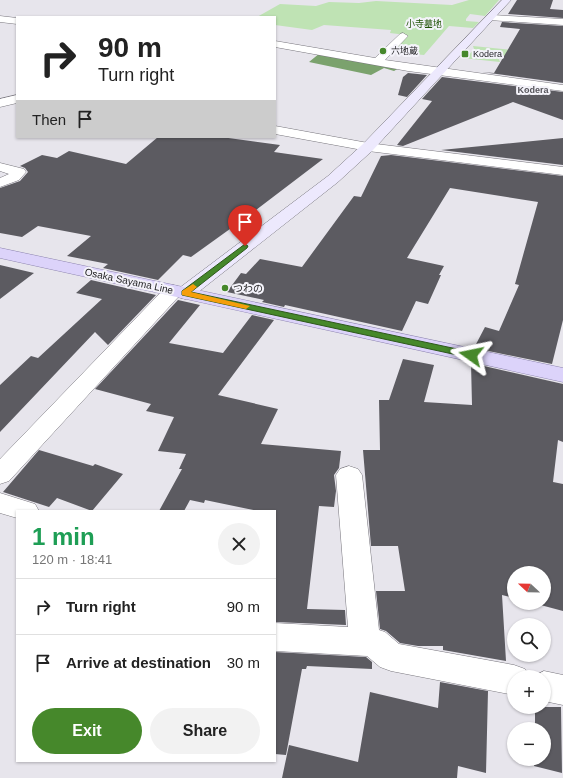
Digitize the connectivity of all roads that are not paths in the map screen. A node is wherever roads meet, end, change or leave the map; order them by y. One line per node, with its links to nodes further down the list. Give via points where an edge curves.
1 (507, 0): 2 (street)
2 (492, 18): 5 (street); 9 (street)
3 (0, 19): 4 (street)
4 (16, 21)
5 (563, 22)
6 (403, 36): 8 (street)
7 (276, 44): 8 (street)
8 (377, 62): 9 (street)
9 (438, 72): 10 (street); 14 (street)
10 (563, 88)
11 (16, 99): 12 (street)
12 (0, 103)
13 (276, 130): 14 (street)
14 (368, 147): 16 (street); 19 (street, via 333,179)
15 (0, 167): 17 (street, via 19,172)
16 (563, 171)
17 (0, 183)
18 (0, 253): 19 (main road, Osaka Sayama Line)
19 (179, 292): 20 (main road, Osaka Sayama Line); 21 (street)
20 (563, 375)
21 (0, 475)
22 (349, 475): 26 (street)
23 (0, 503): 24 (street)
24 (23, 510)
25 (276, 637): 26 (street)
26 (364, 641): 27 (street, via 374,642 391,657)
27 (507, 679)
28 (551, 687): 29 (street)
29 (563, 690)

